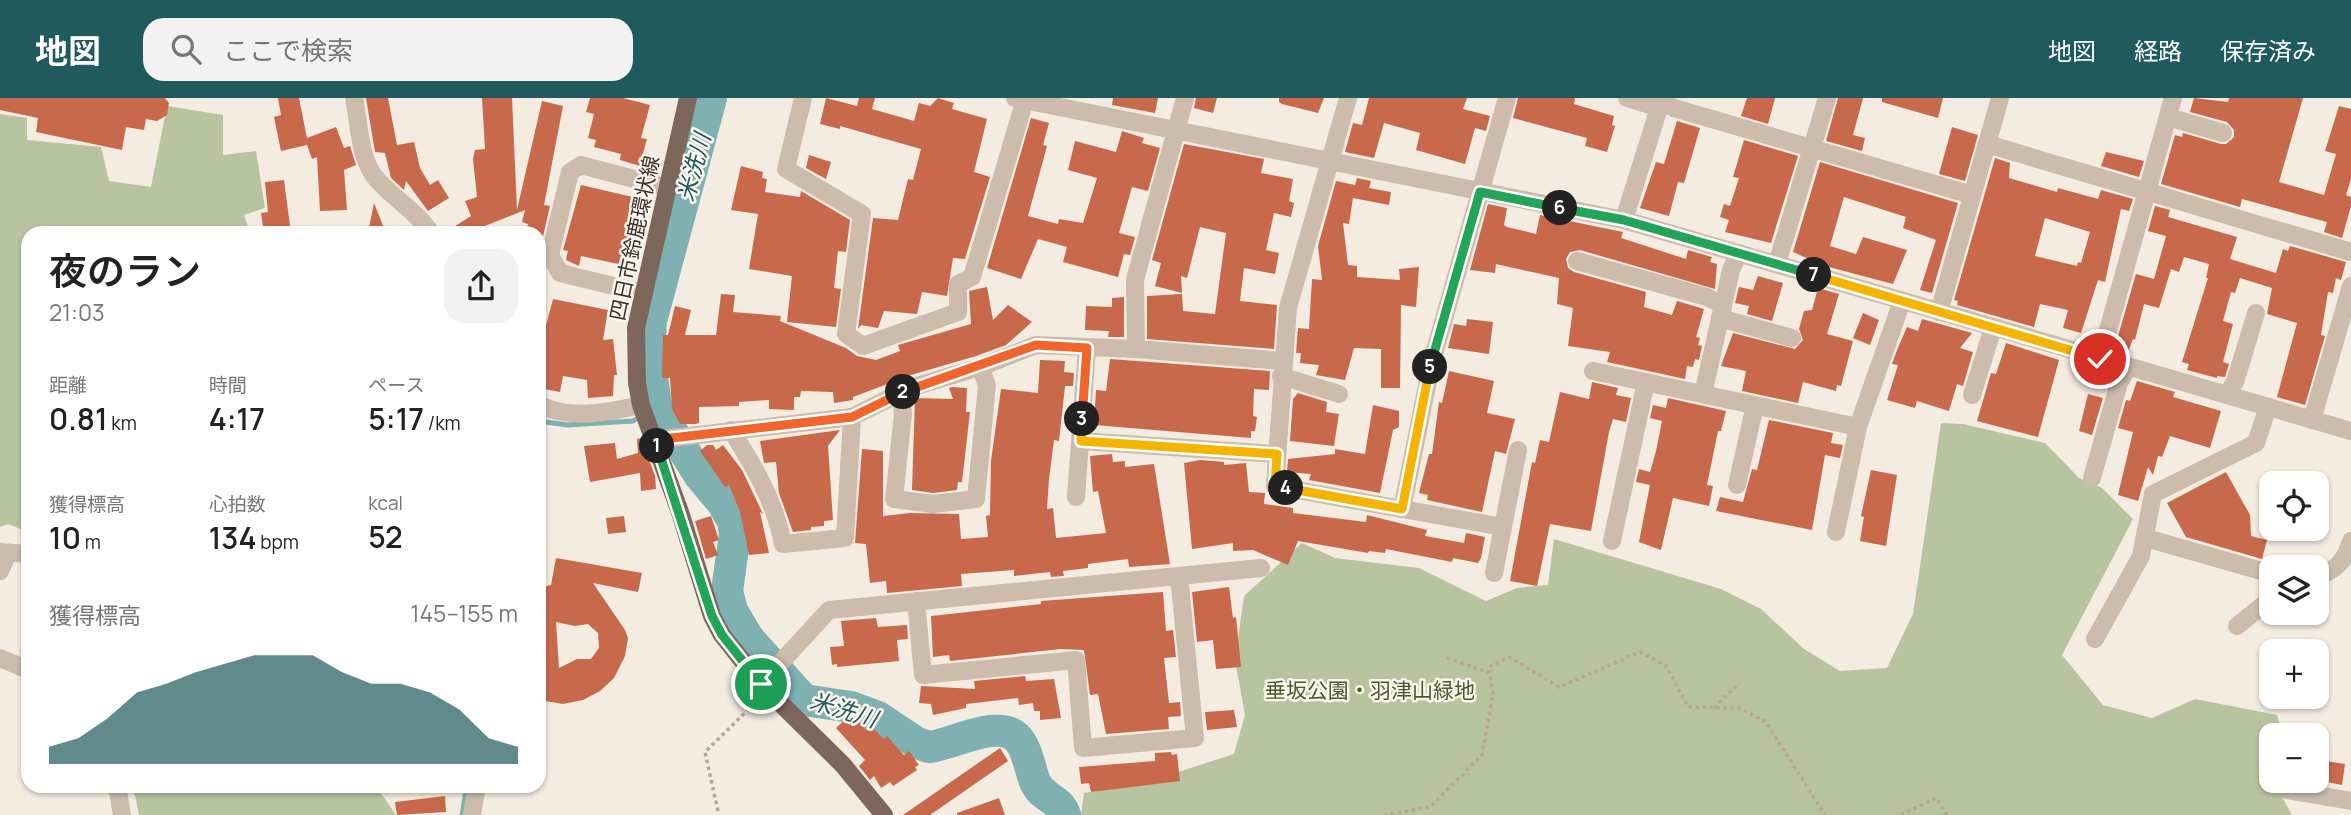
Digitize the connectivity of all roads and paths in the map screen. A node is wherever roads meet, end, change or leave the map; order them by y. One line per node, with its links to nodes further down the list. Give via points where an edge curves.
1 (354, 98): 24 (street, via 372,173)
2 (688, 98): 19 (main road, 四日市鈴鹿環状線)
3 (803, 98): 11 (street, via 786,169 862,214 846,334 863,346 958,312 958,284 972,277)
4 (1185, 98): 14 (street)
5 (1348, 98): 18 (street)
6 (1507, 98): 20 (street)
7 (1626, 98): 12 (street)
8 (1827, 98): 17 (street)
9 (2000, 98): 16 (street)
10 (2173, 98): 13 (street)
11 (1022, 99): 14 (street)
12 (1661, 102): 17 (street); 23 (street)
13 (2168, 117): 15 (street); 21 (street)
14 (1176, 129): 18 (street); 38 (street, via 1135,280)
15 (2223, 133)
16 (1987, 144): 21 (street); 22 (street)
17 (1812, 149): 22 (street); 28 (street)
18 (1330, 161): 20 (street); 42 (street, via 1288,307)
19 (668, 188): 30 (main road, 四日市鈴鹿環状線); 30 (street, via 581,165 570,172 550,255 560,273)
20 (1480, 192): 23 (street); 65 (street, via 1432,361)
21 (2147, 192): 26 (street); 39 (street)
22 (1972, 195): 33 (street)
23 (1624, 220): 25 (street)
24 (425, 226)
25 (1739, 253): 28 (street); 32 (street)
26 (2351, 253)
27 (1577, 261): 32 (street, via 1706,297)
28 (1777, 264): 31 (street)
29 (2351, 286): 55 (street)
30 (642, 293): 54 (main road, 四日市鈴鹿環状線, via 635,352)
31 (1902, 301): 33 (street); 56 (street)
32 (1721, 312): 36 (street); 47 (street)
33 (1938, 312): 35 (street)
34 (2256, 313): 49 (street)
35 (1993, 328): 39 (street); 48 (street)
36 (1791, 338)
37 (1087, 348): 38 (street); 40 (street, via 1036,345); 59 (street)
38 (1136, 349): 42 (street)
39 (2100, 359): 41 (street)
40 (980, 367): 45 (street); 45 (street, via 987,385 976,499 933,504 894,499)
41 (2128, 367): 49 (street); 62 (street, via 2119,383)
42 (1282, 369): 46 (street); 61 (street)
43 (1593, 371): 44 (street)
44 (1646, 382): 47 (street); 69 (street)
45 (901, 393): 53 (street)
46 (1339, 394)
47 (1703, 394): 50 (street)
48 (1972, 395)
49 (2227, 396): 51 (street)
50 (1755, 405): 56 (street); 63 (street)
51 (2268, 407): 55 (street); 68 (street, via 2256,443 2153,494)
52 (546, 409): 54 (street)
53 (852, 417): 57 (street); 57 (street, via 845,538 783,544 778,517)
54 (647, 419): 57 (street, via 691,434); 87 (main road, 四日市鈴鹿環状線, via 712,616 722,635)
55 (2312, 420): 58 (street)
56 (1858, 427): 67 (street)
57 (731, 430)
58 (2351, 431)
59 (1081, 441): 61 (street); 64 (street)
60 (1518, 450): 66 (street)
61 (1277, 454): 65 (street, via 1275,486)
62 (2092, 478)
63 (1737, 485)
64 (1076, 497)
65 (1402, 509): 66 (street)
66 (1503, 527): 75 (street)
67 (1836, 532)
68 (2146, 538): 73 (street); 81 (street, via 2141,556)
69 (1612, 541)
70 (2351, 541): 76 (street, via 2344,560)
71 (4, 552): 74 (street)
72 (1261, 568): 77 (street)
73 (2259, 570)
74 (0, 571)
75 (1494, 573)
76 (2329, 573)
77 (1179, 576): 78 (street); 78 (street, via 1195,738 1183,740 1083,748 1076,660 923,675)
78 (916, 601): 87 (street, via 829,610)
79 (2259, 608): 80 (street)
80 (2236, 626)
81 (2095, 639)
82 (0, 658): 84 (street)
83 (1447, 658): 85 (path)
84 (21, 667)
85 (1490, 673): 88 (path, via 1489,667 1509,657 1559,687 1640,652 1667,666 1688,707); 97 (path, via 1493,694 1482,755 1430,807)
86 (1739, 683): 88 (path)
87 (765, 685): 93 (path, via 705,752); 96 (main road, 四日市鈴鹿環状線, via 843,765)
88 (1714, 708): 98 (path, via 1740,708 1766,722)
89 (118, 793): 94 (street)
90 (476, 793): 95 (street)
91 (2304, 793): 92 (street)
92 (2351, 801)
93 (718, 811)
94 (121, 815)
95 (472, 815)
96 (884, 815)
97 (1384, 815)
98 (1825, 815)
99 (1901, 815): 100 (path, via 1936,798)
100 (1947, 815)

